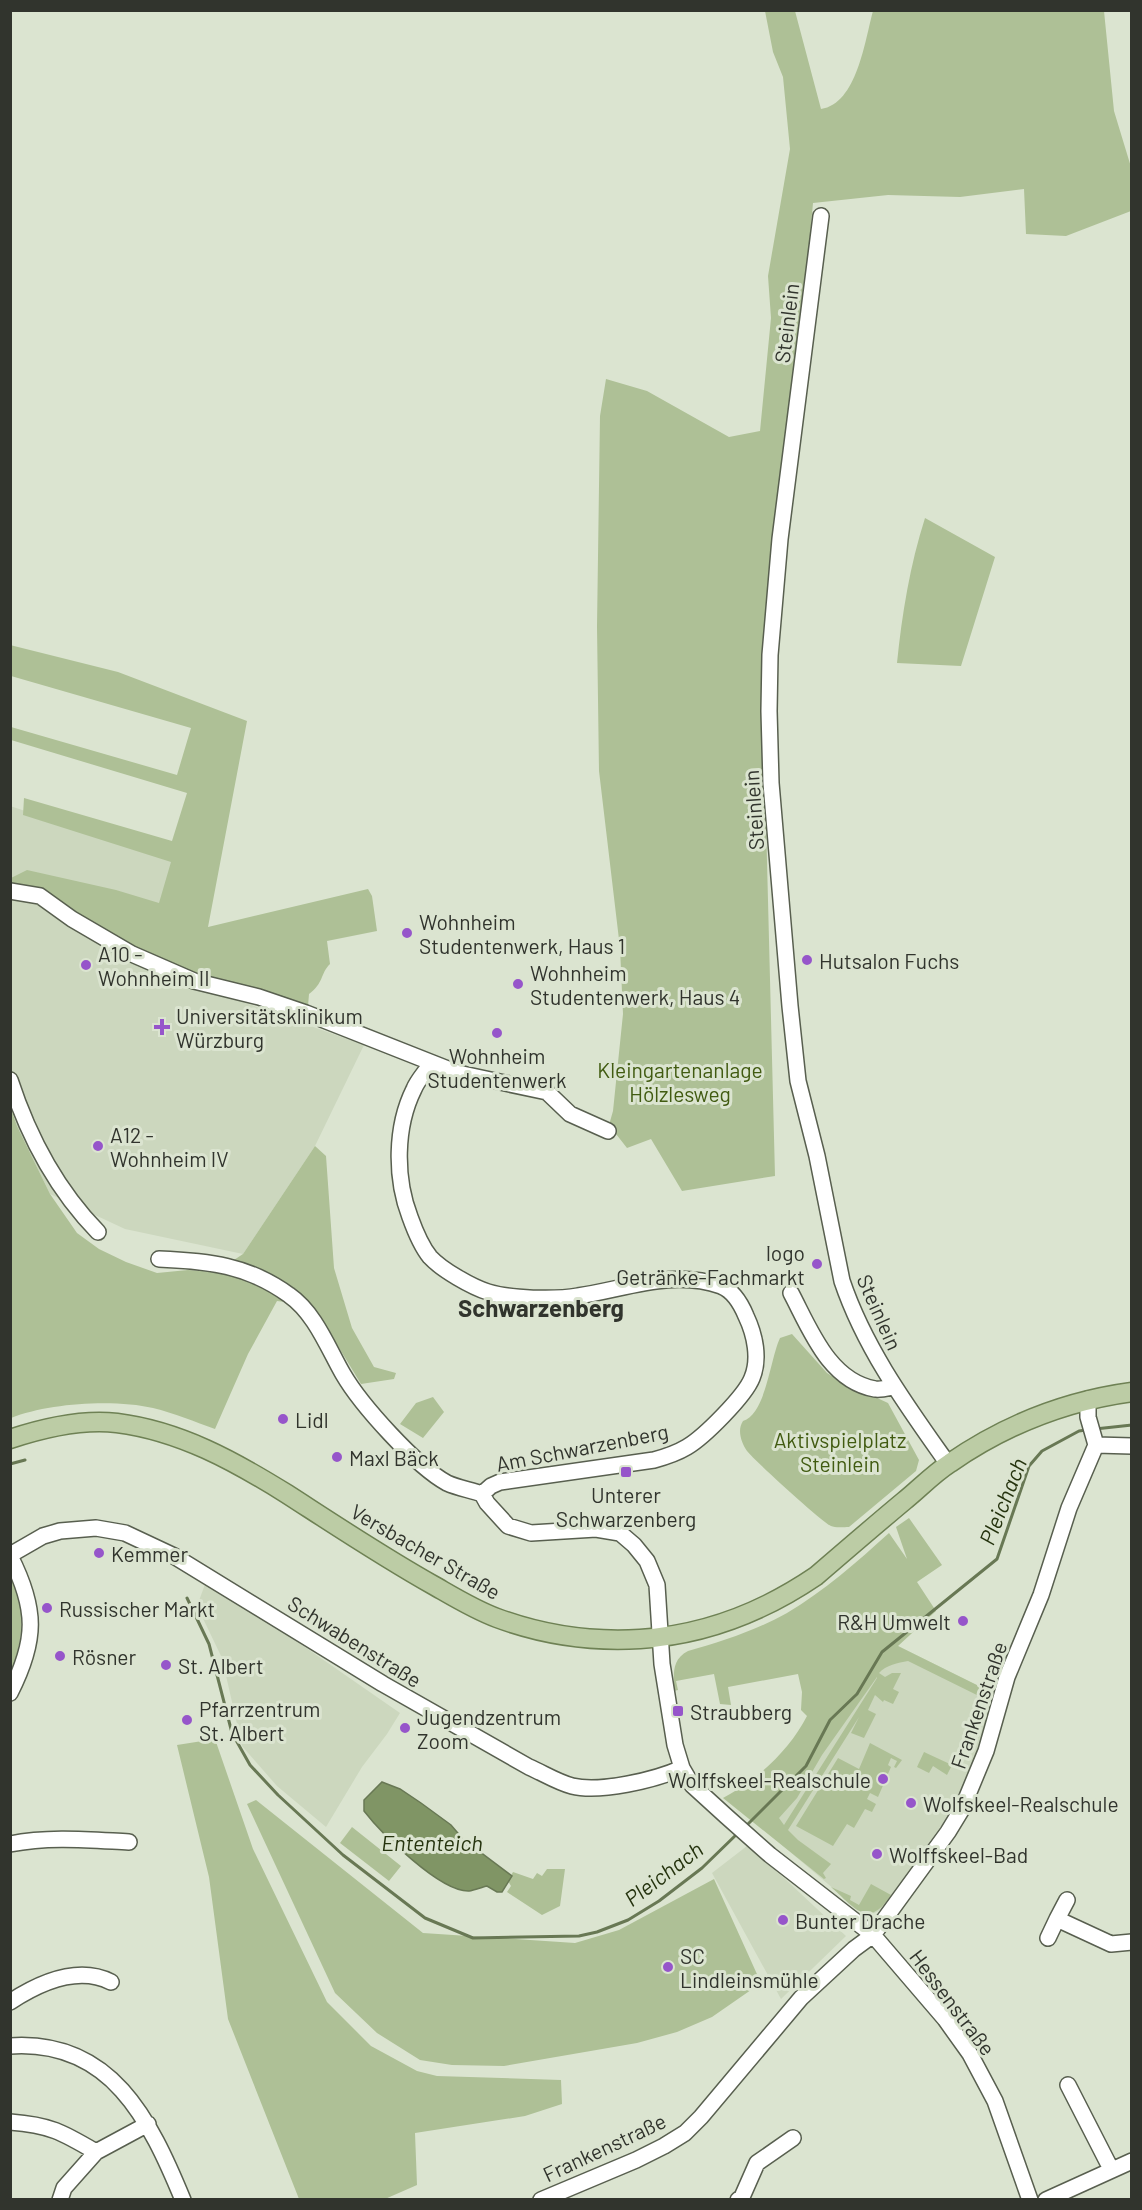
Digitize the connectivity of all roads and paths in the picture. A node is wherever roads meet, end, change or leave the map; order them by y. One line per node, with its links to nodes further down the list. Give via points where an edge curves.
1 (821, 216): 9 (street, Steinlein, via 779,551 770,666 771,783 798,1081 842,1281 859,1326)
2 (10, 891): 3 (street, via 40,896 132,954 194,981 259,997)
3 (431, 1063): 5 (street, via 458,1073 547,1092 570,1114); 16 (street, Am Schwarzenberg, via 413,1089 405,1112 400,1170 404,1202 416,1235 431,1258 455,1276 488,1292 542,1299 575,1297 662,1279 716,1284 741,1305 755,1343 756,1362 744,1392 688,1447 654,1460 500,1482)
4 (10, 1080): 6 (street, via 25,1123 81,1214)
5 (608, 1131)
6 (98, 1232)
7 (159, 1259): 16 (street, Am Schwarzenberg, via 208,1261 240,1268 291,1296 318,1330 365,1405 413,1456 449,1483)
8 (791, 1293): 9 (street, via 820,1347 842,1375 875,1389)
9 (893, 1387): 15 (street, Steinlein)
10 (1131, 1392): 11 (main road, Versbacher Straße)
11 (1088, 1408): 13 (street); 15 (main road, Versbacher Straße, via 1020,1423)
12 (10, 1438): 18 (main road, Versbacher Straße, via 54,1428 115,1423 168,1434 242,1467 407,1570 497,1618 575,1638)
13 (1093, 1438): 14 (street); 25 (street, Frankenstraße, via 971,1790 948,1832)
14 (1131, 1446)
15 (948, 1464): 18 (main road, Versbacher Straße, via 794,1591 729,1622)
16 (482, 1494): 18 (street, Am Schwarzenberg, via 508,1526 531,1533 596,1528 620,1533 652,1571 657,1585)
17 (10, 1555): 19 (street, via 30,1610 25,1663); 20 (street, Schwabenstraße, via 60,1531 117,1530 174,1556 383,1684 554,1779 583,1787 622,1785)
18 (659, 1638): 20 (street, Am Schwarzenberg)
19 (10, 1693)
20 (682, 1768): 25 (street, Hessenstraße, via 693,1785 756,1843)
21 (129, 1842): 22 (street, via 73,1839)
22 (10, 1844)
23 (1067, 1900): 24 (street)
24 (1058, 1919): 26 (street); 27 (street, via 1111,1944)
25 (873, 1935): 40 (street, Frankenstraße, via 801,1998 685,2133 636,2160); 42 (street, Hessenstraße, via 970,2054 995,2101)
26 (1048, 1938)
27 (1131, 1942)
28 (111, 1982): 29 (street, via 103,1978 56,1977)
29 (10, 2002)
30 (10, 2046): 33 (street, via 29,2044 78,2056 115,2081)
31 (1068, 2085): 37 (street)
32 (10, 2122): 35 (street, via 38,2124 61,2132)
33 (148, 2124): 35 (street); 39 (street)
34 (793, 2138): 41 (street, via 757,2163)
35 (96, 2152): 38 (street, via 64,2188)
36 (1131, 2161): 37 (street)
37 (1111, 2169): 43 (street)
38 (60, 2199)
39 (183, 2199)
40 (542, 2199)
41 (738, 2199)
42 (1030, 2199)
43 (1046, 2199)

